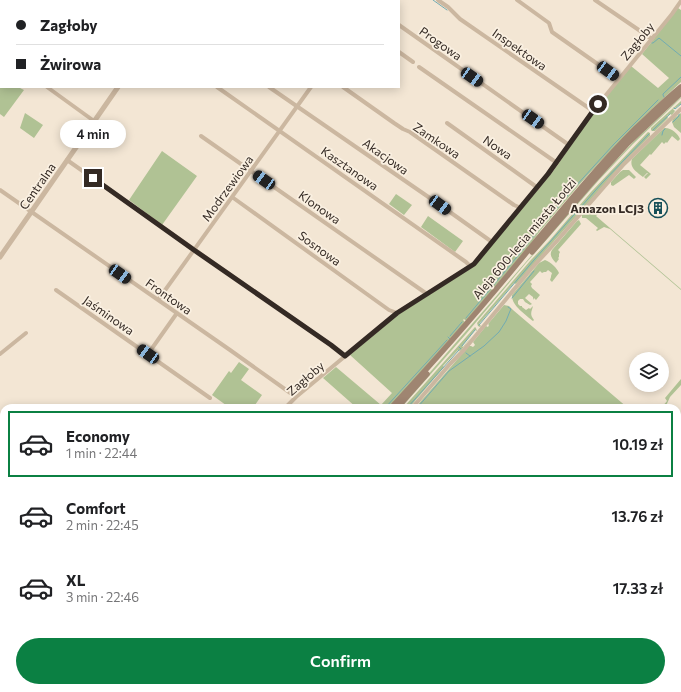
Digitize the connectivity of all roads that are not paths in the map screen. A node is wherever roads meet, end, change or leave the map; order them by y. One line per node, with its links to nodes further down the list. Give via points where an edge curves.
1 (438, 0): 21 (street, Inspektowa, via 460,19)
2 (517, 0): 10 (street, via 549,23 552,32)
3 (595, 0): 6 (street)
4 (681, 1): 6 (street, Zagłoby)
5 (400, 26): 26 (street, Progowa)
6 (652, 39): 10 (street, Zagłoby)
7 (400, 53): 8 (street)
8 (413, 62)
9 (419, 67): 28 (street)
10 (618, 79): 21 (street, Zagłoby)
11 (681, 86): 18 (main road)
12 (48, 88): 22 (street)
13 (117, 88): 22 (street, Centralna)
14 (218, 88): 24 (street, Kasztanowa)
15 (270, 88): 19 (street, Akacjowa)
16 (311, 88): 19 (street, Modrzewiowa)
17 (344, 88): 33 (street, Zamkowa)
18 (678, 94): 51 (main road, Aleja 600-lecia miasta Łodzi, via 622,143 592,174 439,356); 52 (main road, Aleja 600-lecia miasta Łodzi, via 597,176)
19 (297, 107): 24 (street, Modrzewiowa); 35 (street, Akacjowa)
20 (681, 109): 53 (street, via 624,164)
21 (593, 111): 26 (street, Zagłoby)
22 (94, 121): 27 (street, Centralna)
23 (447, 123): 30 (street, Nowa)
24 (280, 131): 29 (street, Modrzewiowa); 38 (street, Kasztanowa)
25 (202, 136): 29 (street, Klonowa)
26 (569, 145): 28 (street, Zagłoby)
27 (67, 160): 34 (street, Centralna); 36 (street)
28 (557, 163): 30 (street, Zagłoby)
29 (251, 172): 32 (street, Modrzewiowa); 40 (street, Klonowa)
30 (538, 188): 33 (street, Zagłoby)
31 (0, 190): 34 (street, Frontowa)
32 (232, 197): 36 (street, Modrzewiowa); 43 (street, Sosnowa)
33 (521, 208): 35 (street, Zagłoby)
34 (31, 211): 37 (street, Centralna); 41 (street, Frontowa)
35 (492, 242): 38 (street, Zagłoby)
36 (194, 250): 41 (street, Modrzewiowa); 47 (street)
37 (1, 253)
38 (470, 266): 40 (street, Zagłoby)
39 (56, 290): 46 (street, Jaśminowa)
40 (427, 294): 43 (street, Zagłoby)
41 (158, 300): 42 (street, Frontowa)
42 (177, 313): 46 (street); 48 (street, Frontowa)
43 (397, 313): 47 (street, Zagłoby)
44 (26, 333): 45 (street)
45 (0, 354)
46 (148, 354): 49 (street, Jaśminowa)
47 (345, 356): 48 (street, Zagłoby)
48 (296, 397): 50 (street, Zagłoby)
49 (210, 398)
50 (289, 404)
51 (395, 404)
52 (401, 404)
53 (415, 404)

